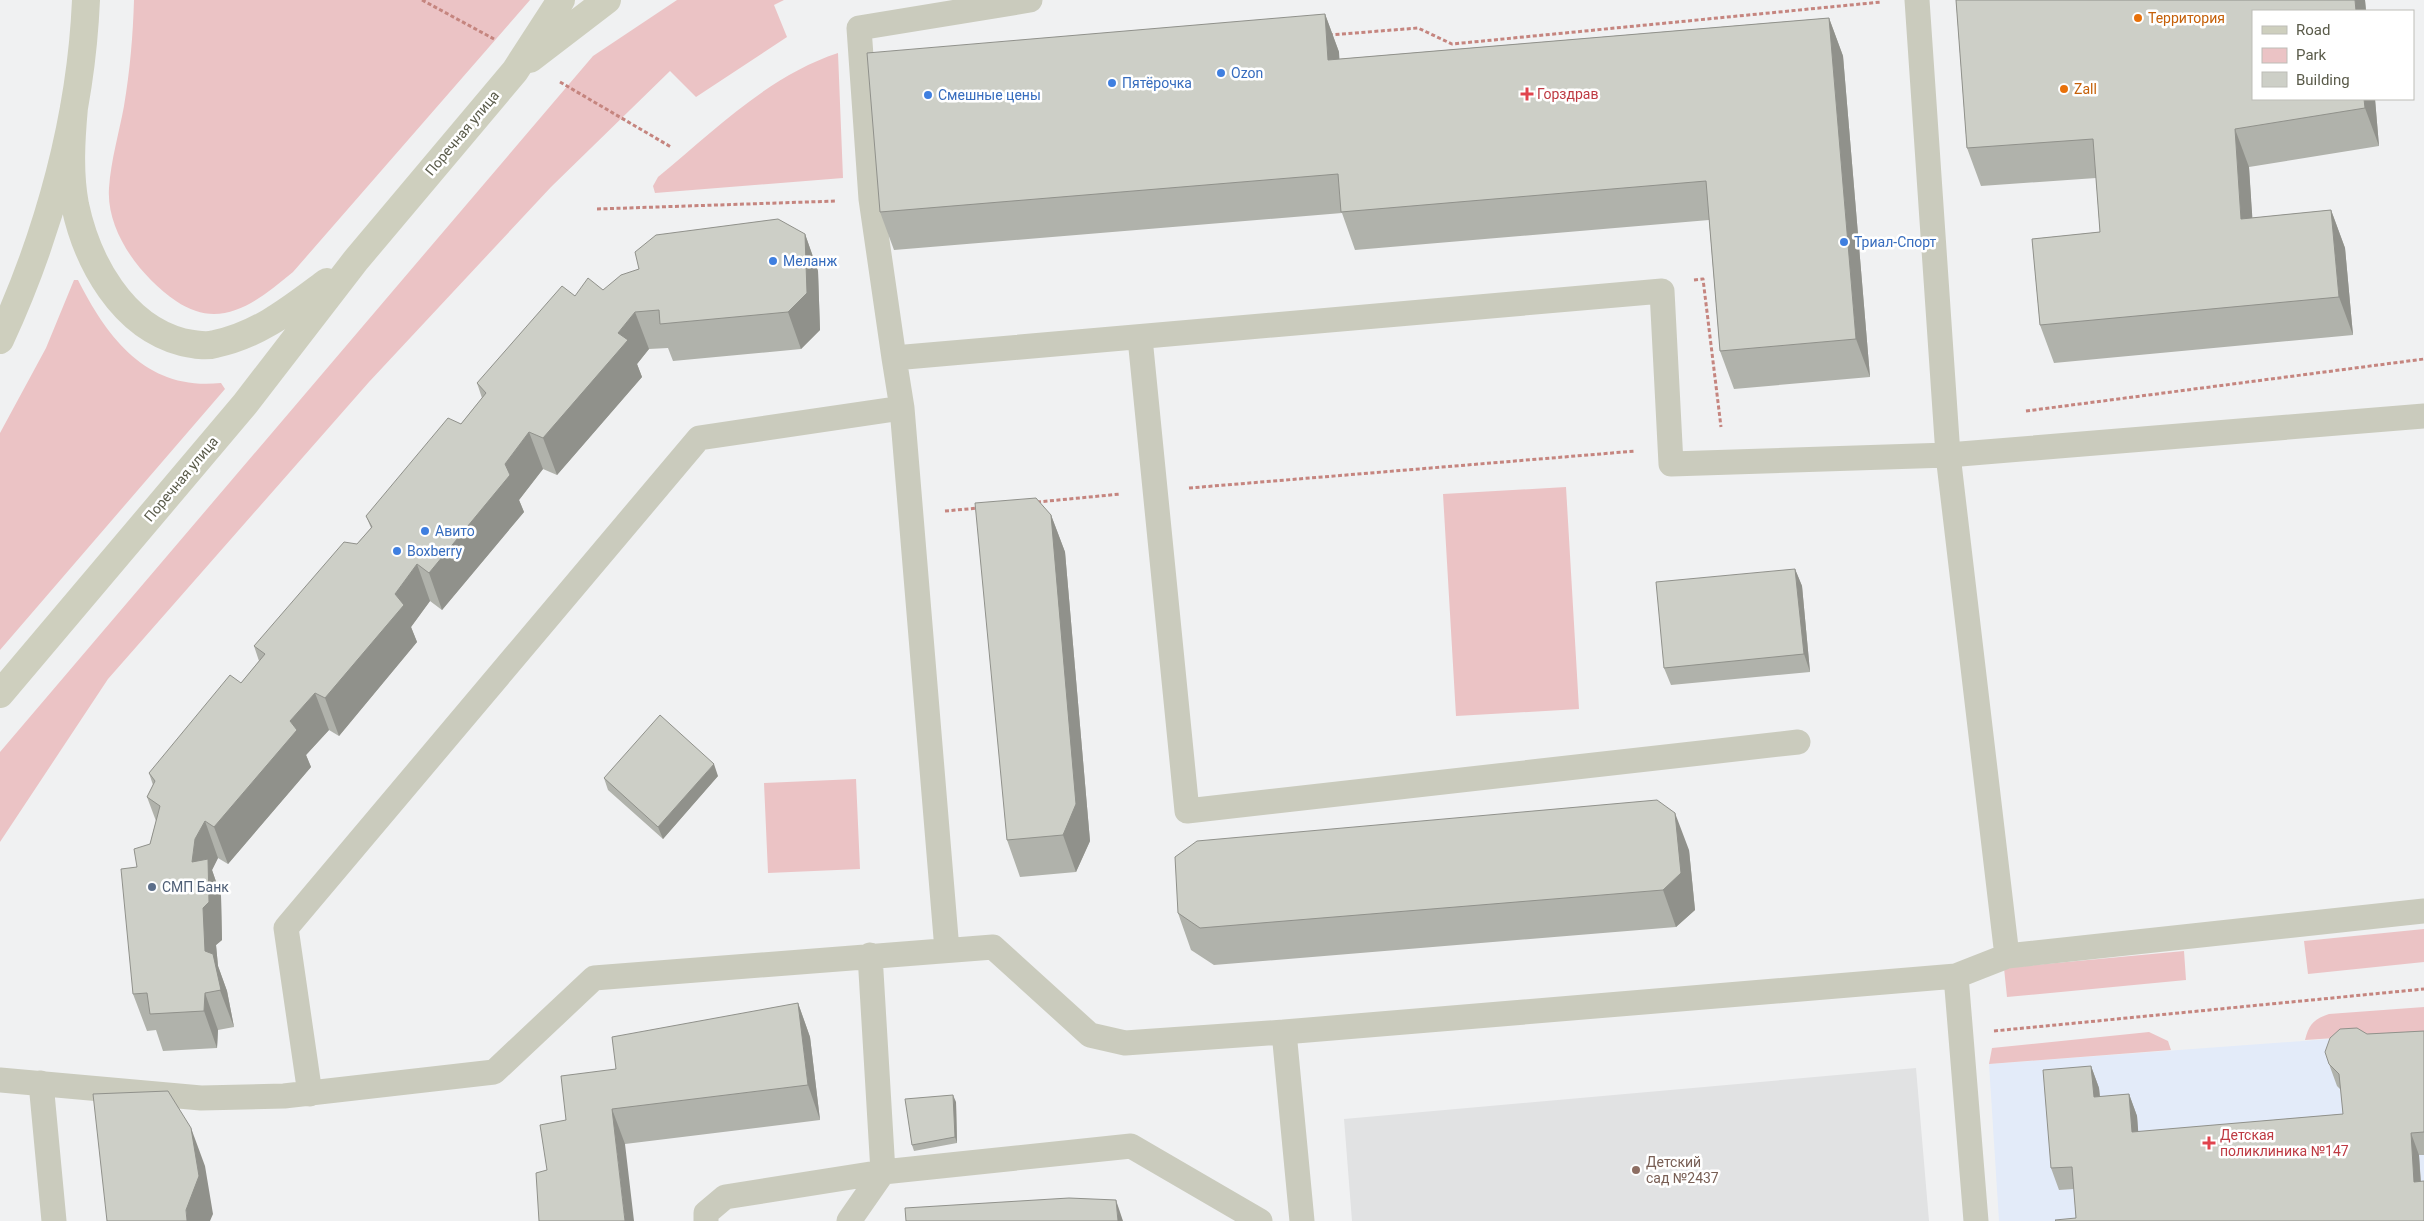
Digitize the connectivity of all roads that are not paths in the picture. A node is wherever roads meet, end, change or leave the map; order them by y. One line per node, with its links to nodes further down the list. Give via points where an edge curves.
1 (86, 0): 7 (main road, Поречная улица)
2 (561, 0): 6 (main road, Поречная улица)
3 (607, 0): 6 (main road)
4 (1030, 0): 11 (lane, via 859,28 871,199)
5 (1917, 0): 14 (lane)
6 (515, 71): 8 (main road, Поречная улица)
7 (74, 107): 8 (main road, Поречная улица, via 71,175 76,206 93,260 110,288 130,311 165,337 191,344 214,345 244,335 277,320); 10 (main road, Поречная улица, via 58,181 35,252)
8 (356, 260): 15 (main road, Поречная улица, via 245,404)
9 (1140, 338): 11 (lane); 14 (lane, via 1662,292 1671,464); 16 (lane, via 1188,811)
10 (0, 340)
11 (894, 358): 12 (lane)
12 (902, 408): 18 (lane); 25 (lane, via 699,438 286,928)
13 (2424, 416): 14 (lane)
14 (1948, 455): 20 (lane)
15 (0, 694)
16 (1798, 742)
17 (2424, 911): 20 (lane)
18 (948, 950): 19 (lane); 22 (lane, via 993,947 1090,1035 1125,1043)
19 (870, 955): 25 (lane, via 594,978 494,1072); 26 (lane)
20 (2007, 956): 21 (lane)
21 (1956, 976): 22 (lane); 32 (lane)
22 (1284, 1032): 31 (lane)
23 (0, 1080): 24 (lane)
24 (41, 1083): 25 (lane, via 201,1098); 27 (lane)
25 (310, 1094)
26 (883, 1172): 28 (lane, via 725,1197 706,1213); 29 (lane); 30 (lane, via 1131,1146)
27 (54, 1221)
28 (706, 1221)
29 (849, 1221)
30 (1260, 1221)
31 (1302, 1221)
32 (1976, 1221)

